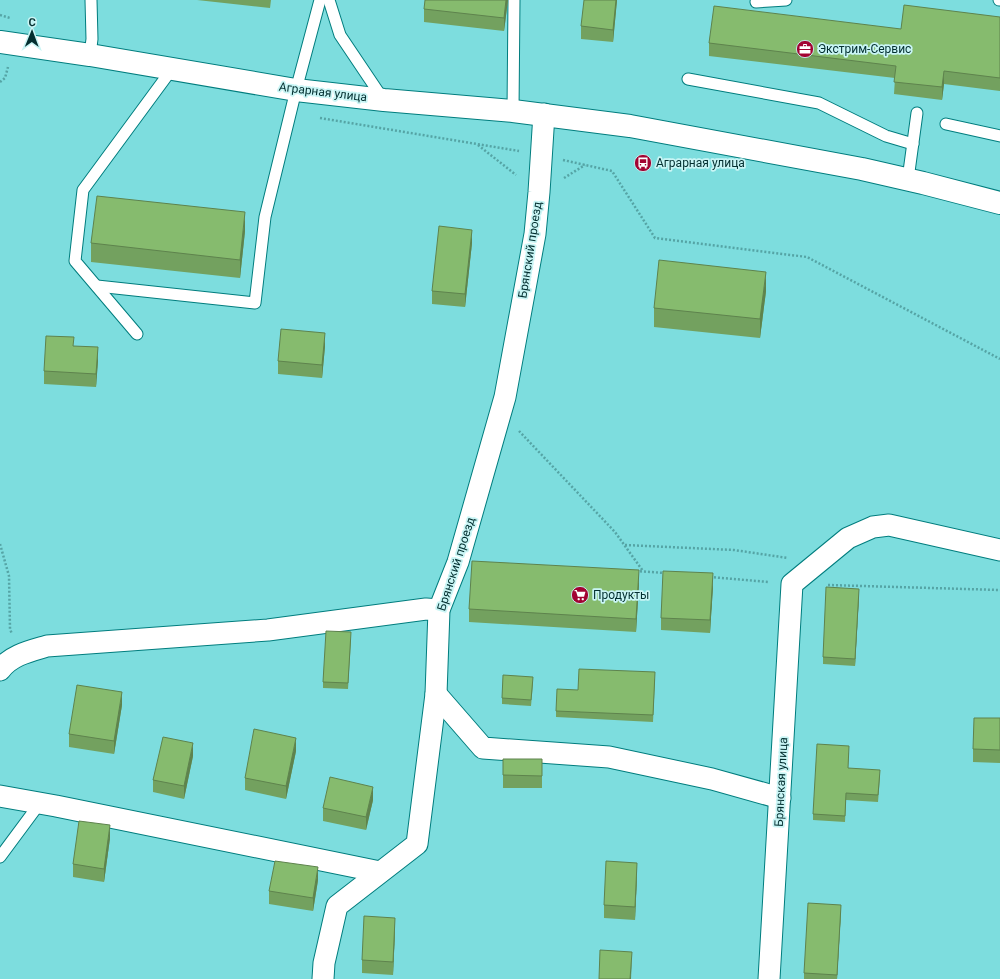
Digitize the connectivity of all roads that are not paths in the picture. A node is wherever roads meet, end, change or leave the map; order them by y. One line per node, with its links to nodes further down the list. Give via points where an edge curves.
1 (90, 0): 8 (lane)
2 (320, 0): 11 (lane)
3 (329, 0): 12 (lane, via 340,34)
4 (514, 0): 13 (lane)
5 (786, 0): 6 (lane)
6 (756, 2)
7 (0, 42): 8 (street, Аграрная улица)
8 (90, 55): 9 (street, Аграрная улица)
9 (172, 69): 11 (street, Аграрная улица); 21 (lane, via 83,190 75,261)
10 (688, 79): 18 (lane, via 819,103 886,136)
11 (296, 90): 12 (street, Аграрная улица); 21 (lane, via 265,217 255,303)
12 (384, 100): 13 (street, Аграрная улица)
13 (512, 111): 15 (street, Аграрная улица)
14 (917, 113): 18 (lane)
15 (544, 114): 19 (street, Аграрная улица, via 630,126); 24 (street, Брянский проезд, via 535,234 505,397 458,562)
16 (946, 124): 17 (lane)
17 (1000, 136)
18 (913, 144): 19 (lane)
19 (908, 179): 20 (street, Аграрная улица)
20 (1000, 202)
21 (97, 286): 22 (lane)
22 (137, 334)
23 (1000, 550): 28 (street, Брянская улица, via 889,525 873,527 848,538 792,584)
24 (439, 610): 25 (street, via 426,609 268,630 47,646 20,655 4,664); 26 (street, Брянский проезд)
25 (0, 670)
26 (436, 694): 28 (street, via 483,748 609,757 712,779); 31 (street, Брянский проезд, via 417,844)
27 (0, 796): 29 (street)
28 (780, 798): 33 (street, Брянская улица)
29 (40, 803): 30 (lane); 31 (street)
30 (0, 857)
31 (380, 872): 32 (street, Брянский проезд, via 337,906 324,963)
32 (323, 979)
33 (769, 979)

